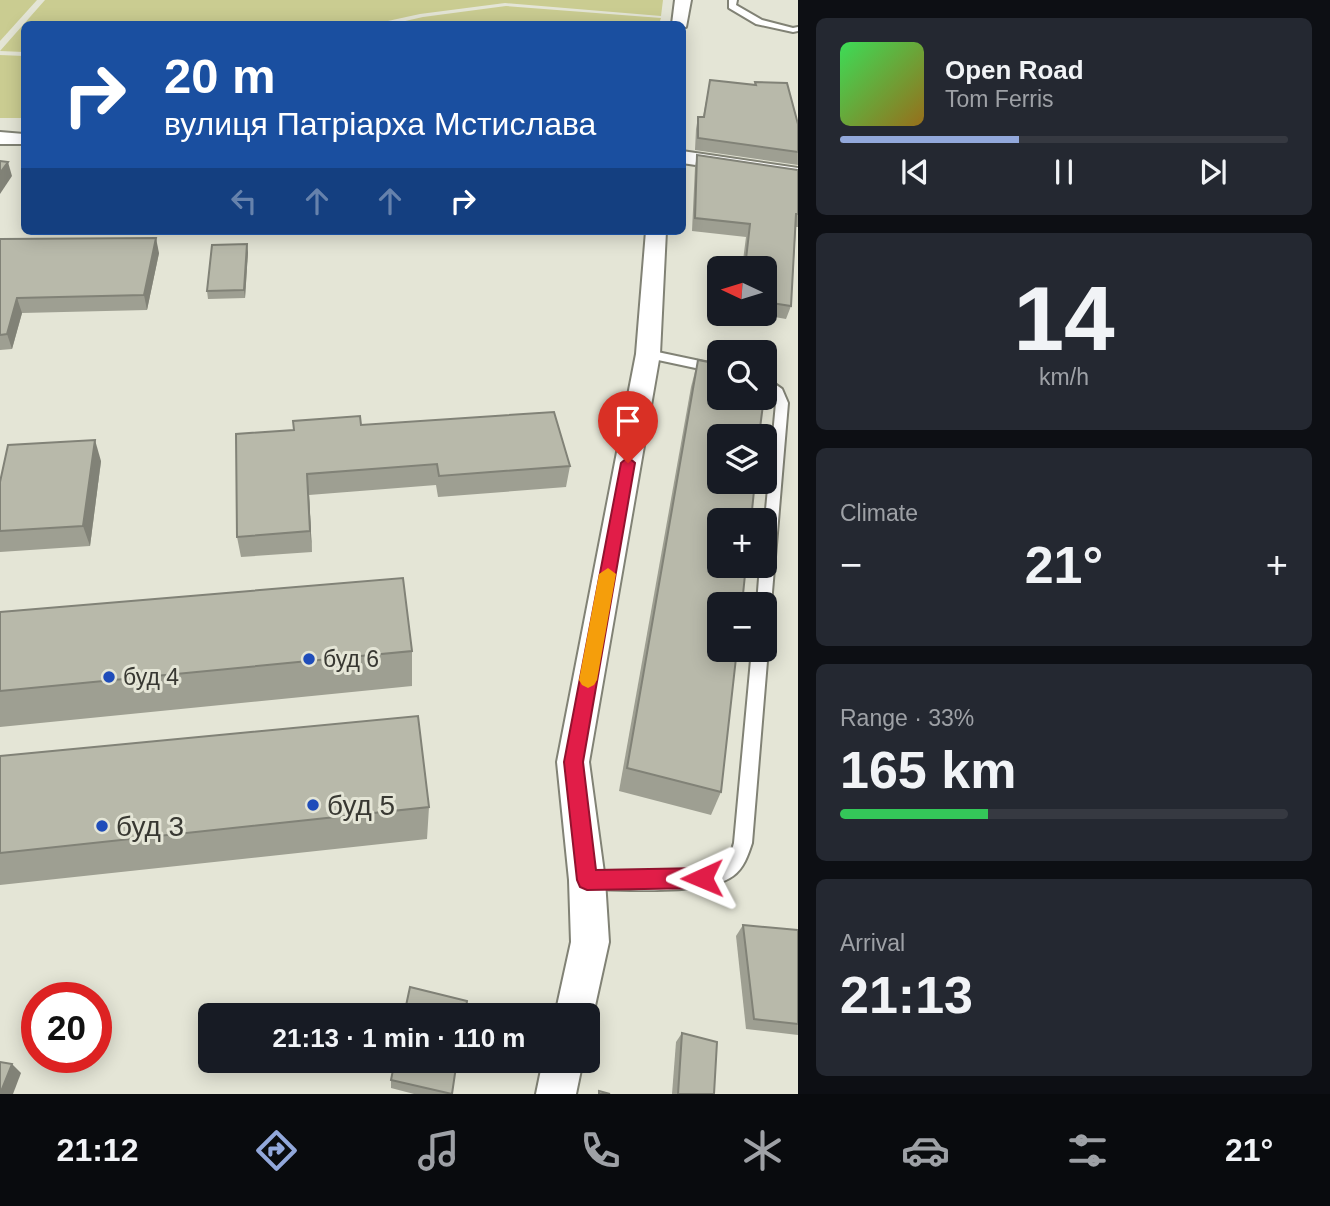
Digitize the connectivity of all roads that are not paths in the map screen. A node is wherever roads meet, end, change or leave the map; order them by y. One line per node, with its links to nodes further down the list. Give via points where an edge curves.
1 (683, 0): 3 (street)
2 (733, 0): 4 (lane, via 732,6 759,22)
3 (680, 21)
4 (798, 29)
5 (0, 138): 6 (street)
6 (21, 139)
7 (686, 158): 8 (street)
8 (798, 174)
9 (656, 235): 10 (street)
10 (648, 354): 11 (lane); 15 (street, via 573,762)
11 (707, 366)
12 (777, 391): 13 (lane, via 782,404)
13 (765, 592)
14 (759, 662): 15 (lane, via 743,843 736,861 722,873 702,878)
15 (587, 880): 16 (street, via 590,942)
16 (576, 1003)
17 (560, 1073): 18 (street)
18 (556, 1094)

